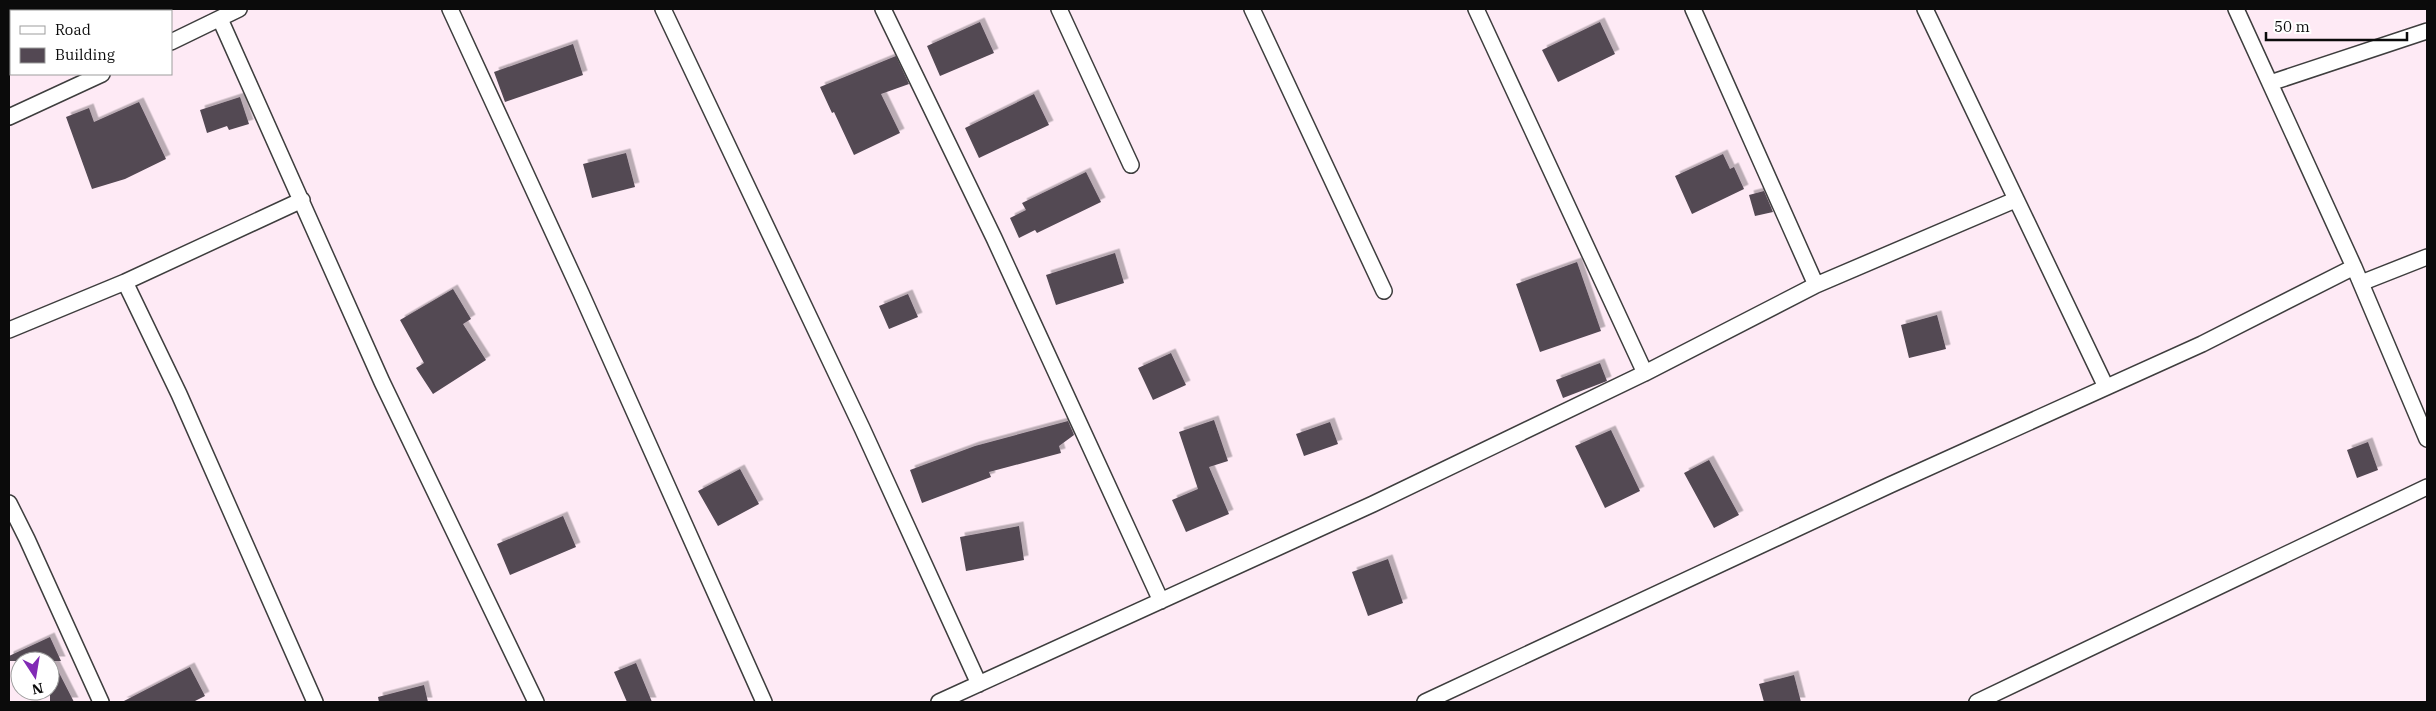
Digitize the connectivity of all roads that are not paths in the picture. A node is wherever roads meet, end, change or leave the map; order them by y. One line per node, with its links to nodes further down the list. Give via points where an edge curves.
1 (239, 9): 11 (street)
2 (450, 9): 37 (street)
3 (663, 9): 33 (street, via 862,428)
4 (883, 9): 32 (street, via 1006,264)
5 (1059, 9): 17 (street)
6 (1252, 9): 25 (street)
7 (1476, 9): 27 (street)
8 (1694, 9): 24 (street)
9 (1925, 9): 19 (street)
10 (2236, 9): 15 (street)
11 (220, 19): 13 (street); 18 (street)
12 (2427, 31): 15 (street)
13 (172, 42)
14 (100, 75): 16 (street)
15 (2270, 83): 21 (street)
16 (9, 117)
17 (1131, 165)
18 (302, 200): 22 (street); 36 (street, via 382,382)
19 (2015, 200): 24 (street); 28 (street)
20 (2427, 258): 23 (street)
21 (2354, 267): 23 (street); 28 (street, via 2202,344)
22 (125, 282): 26 (street); 35 (street, via 179,394)
23 (2361, 283): 29 (street)
24 (1816, 285): 27 (street)
25 (1384, 291)
26 (9, 330)
27 (1645, 372): 32 (street, via 1373,504)
28 (2106, 387): 39 (street)
29 (2427, 439)
30 (2427, 487): 40 (street)
31 (9, 503): 34 (street)
32 (1161, 600): 33 (street)
33 (979, 684): 38 (street)
34 (101, 702)
35 (315, 702)
36 (536, 702)
37 (764, 702)
38 (939, 702)
39 (1425, 702)
40 (1977, 702)

